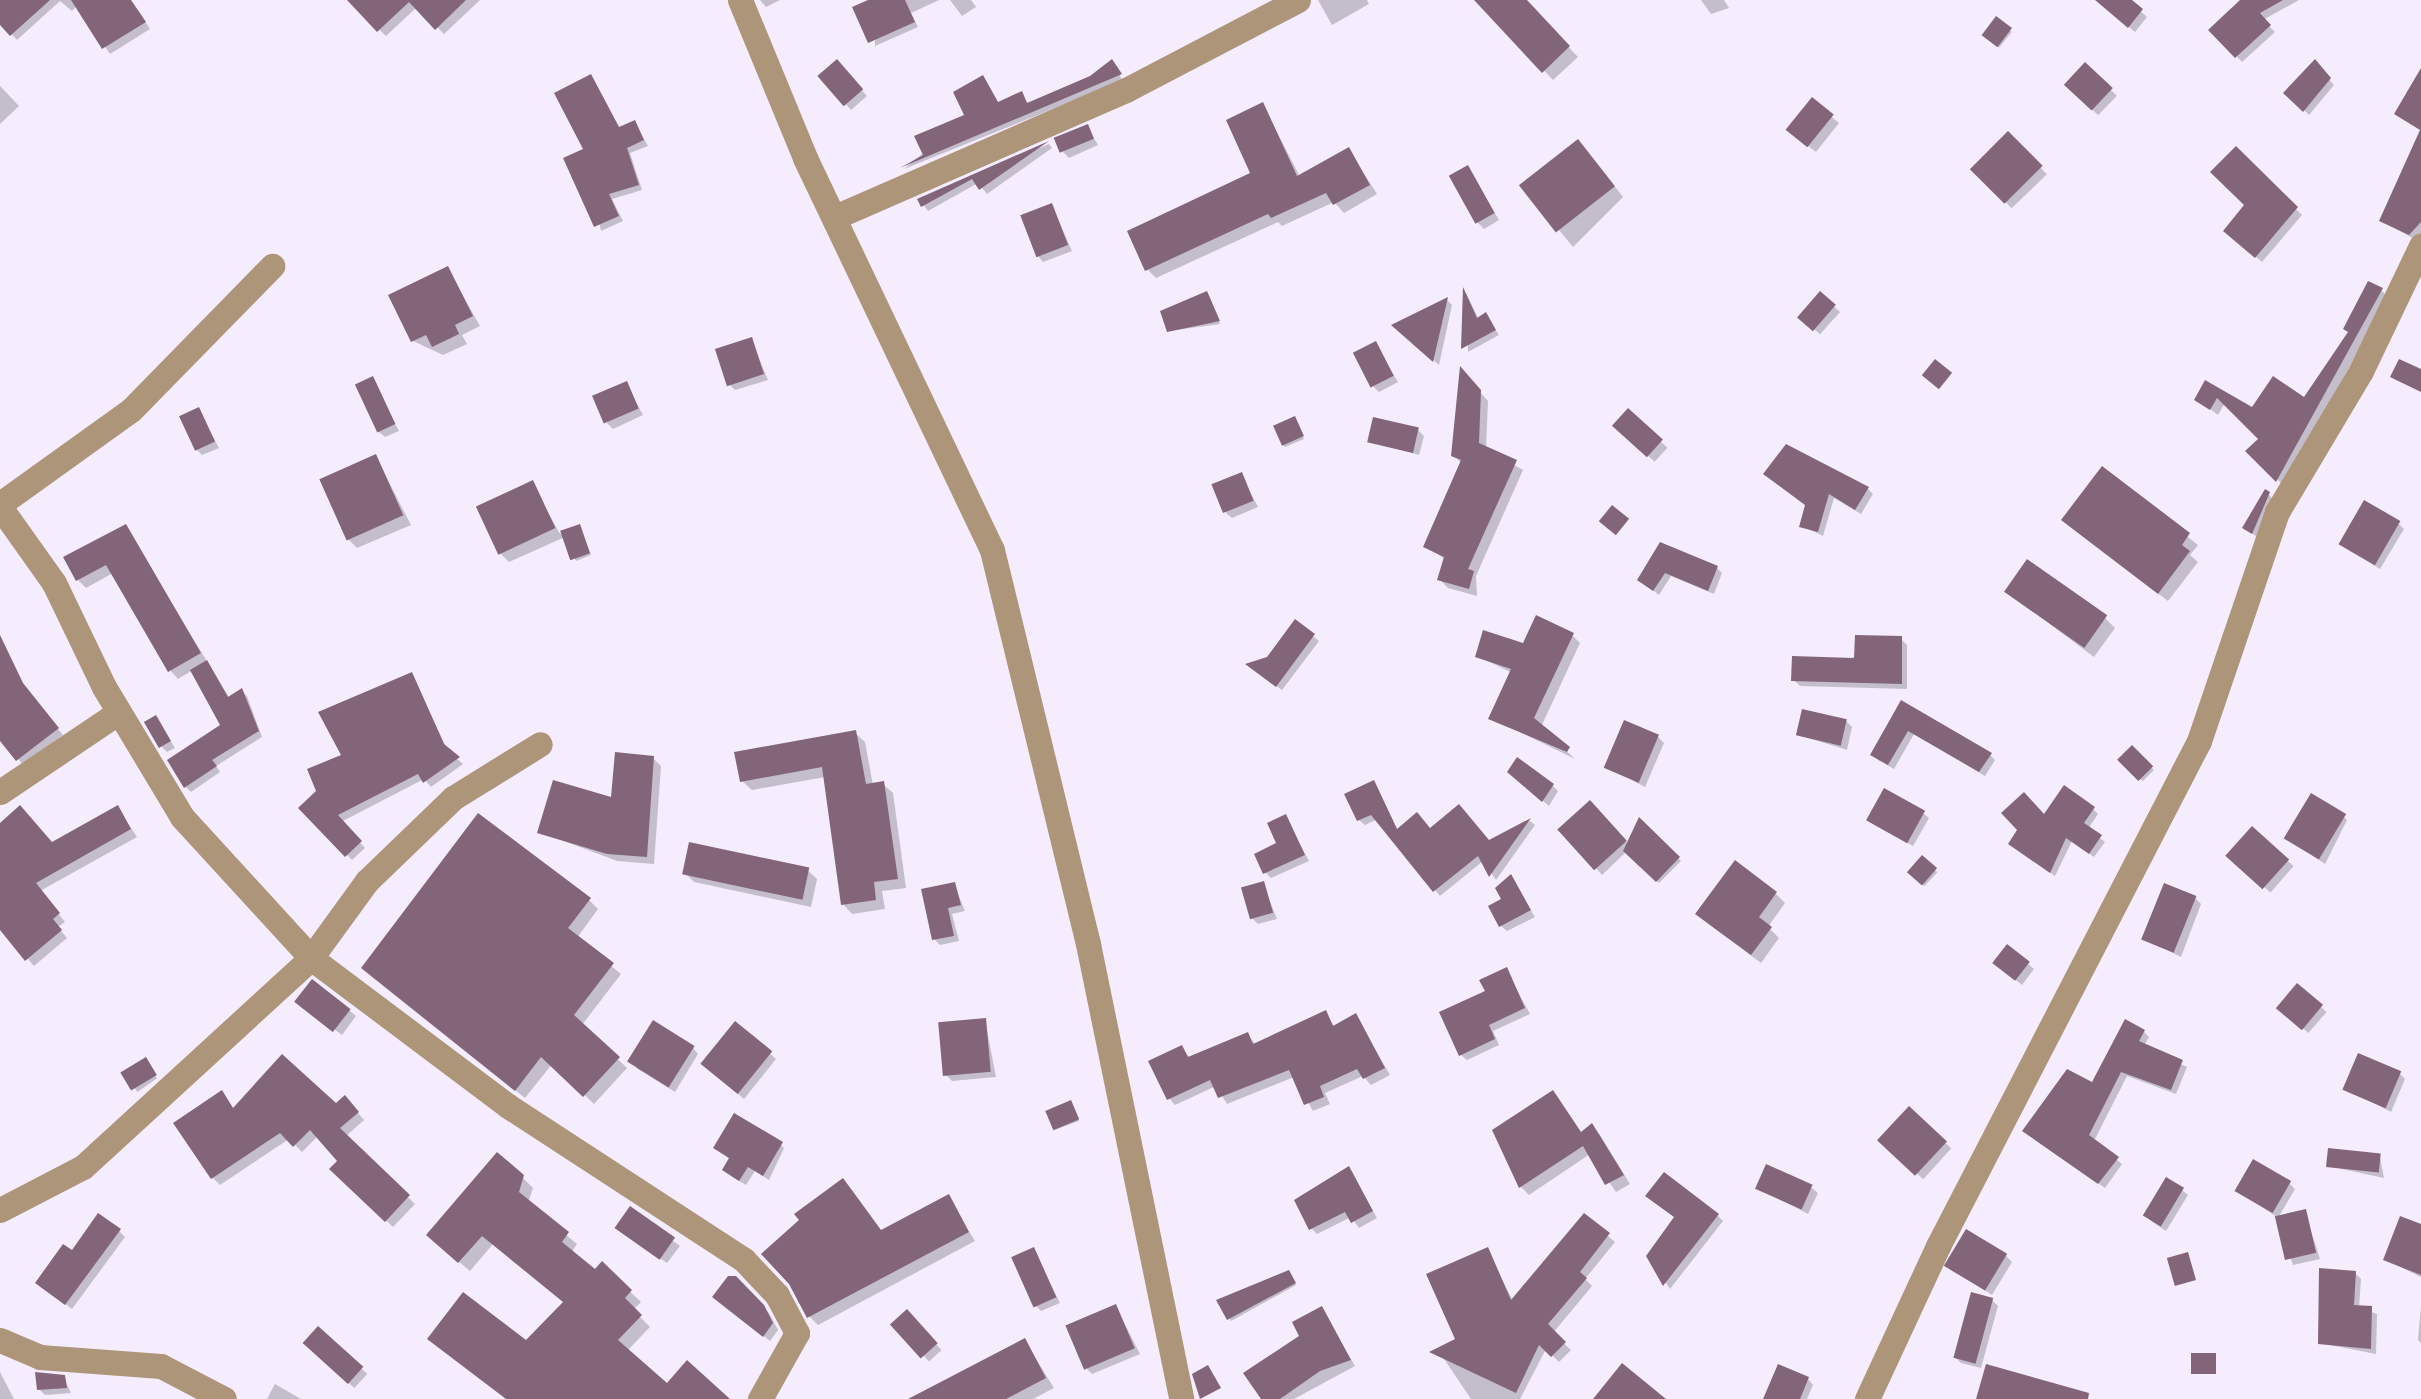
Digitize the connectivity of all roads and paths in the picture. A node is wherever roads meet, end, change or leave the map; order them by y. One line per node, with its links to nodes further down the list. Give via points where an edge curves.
1 (740, 0): 3 (street)
2 (1298, 0): 3 (street, via 1126,90)
3 (835, 218): 13 (street, via 992,550 1088,944)
4 (2421, 246): 16 (street, via 2361,371 2277,512 2199,741)
5 (272, 266): 6 (street, via 131,410)
6 (0, 506): 7 (street, via 54,583)
7 (119, 712): 9 (street); 10 (street, via 182,817)
8 (540, 744): 10 (street, via 453,798 367,881)
9 (0, 792)
10 (311, 958): 11 (street, via 82,1167); 15 (street, via 508,1106 744,1260 777,1295 796,1333)
11 (0, 1210)
12 (0, 1340): 14 (street, via 40,1357 161,1366)
13 (1180, 1398)
14 (224, 1399)
15 (760, 1399)
16 (1866, 1399)

